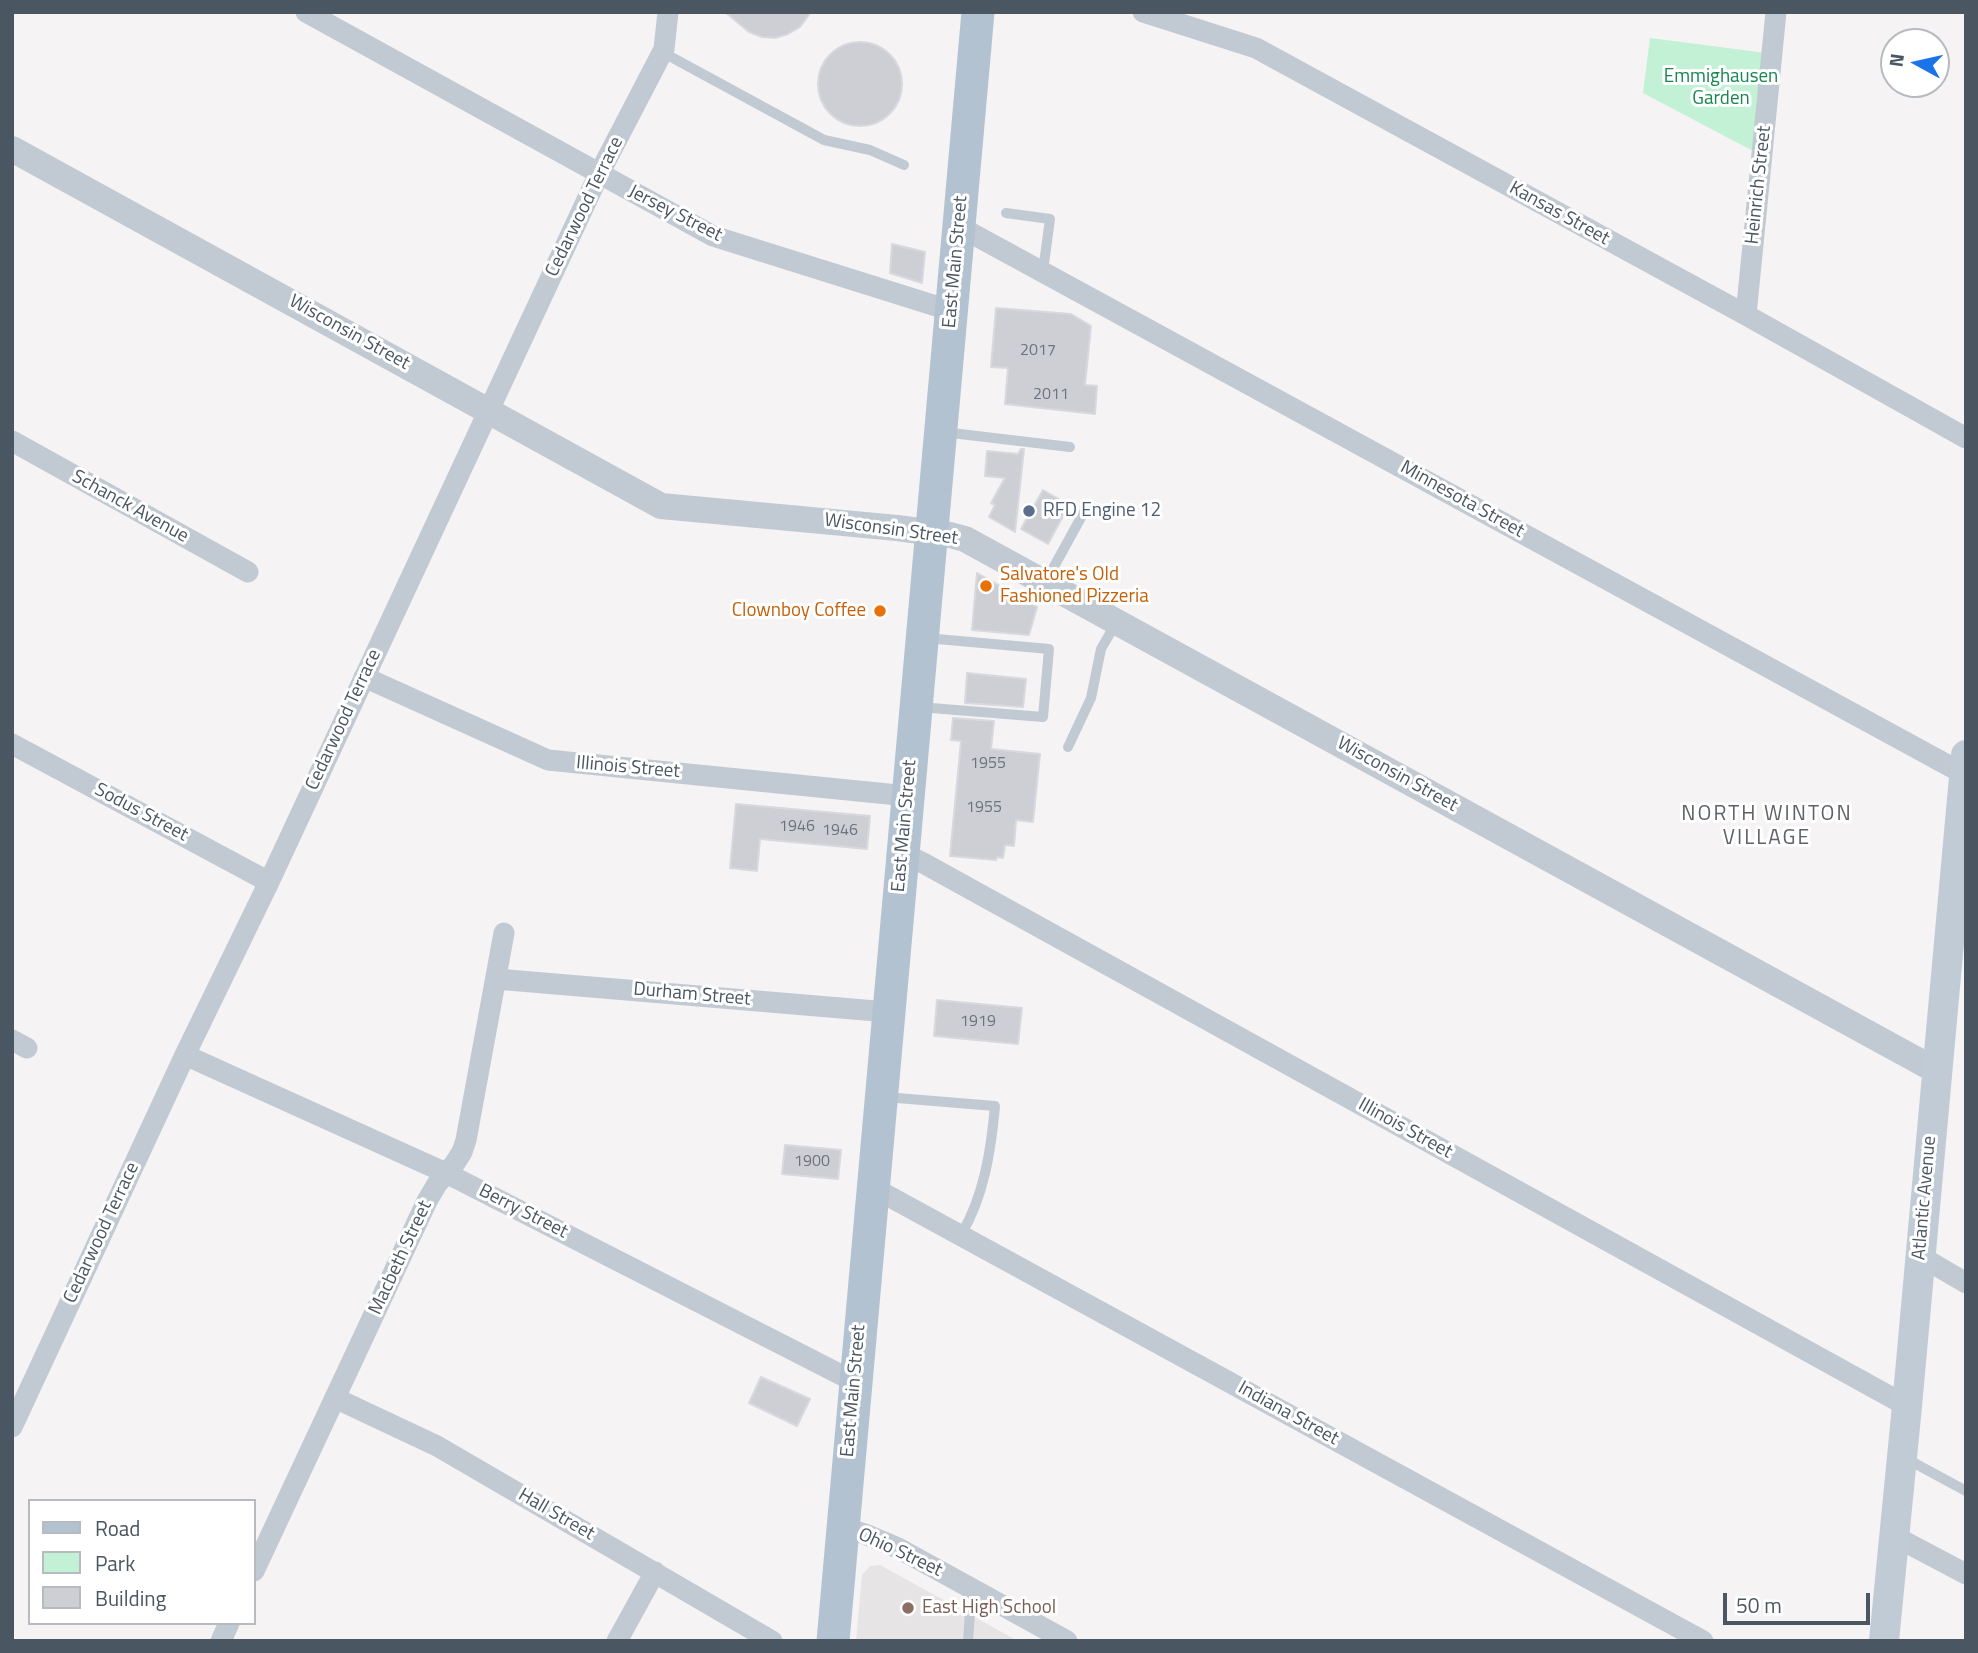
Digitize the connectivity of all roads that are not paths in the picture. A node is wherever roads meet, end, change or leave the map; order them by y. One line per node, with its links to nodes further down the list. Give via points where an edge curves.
1 (306, 12): 9 (street, Jersey Street)
2 (668, 12): 6 (street, Cedarwood Terrace)
3 (978, 12): 11 (main road, East Main Street)
4 (1143, 12): 14 (street, Kansas Street, via 1255,48)
5 (1776, 12): 14 (street, Heinrich Street)
6 (662, 52): 8 (lane, via 824,140 870,150); 9 (street, Cedarwood Terrace)
7 (12, 149): 15 (street, Wisconsin Street)
8 (904, 165)
9 (599, 174): 13 (street, Jersey Street, via 713,236); 15 (street, Cedarwood Terrace)
10 (1006, 213): 12 (lane, via 1051,219)
11 (960, 227): 12 (street, Minnesota Street); 13 (main road, East Main Street)
12 (1043, 271): 30 (street, Minnesota Street)
13 (952, 311): 16 (main road, East Main Street)
14 (1746, 315): 17 (street, Kansas Street)
15 (490, 410): 21 (street, Wisconsin Street, via 661,506); 26 (street, Cedarwood Terrace)
16 (940, 431): 19 (lane); 21 (main road, East Main Street)
17 (1966, 438)
18 (12, 441): 22 (street, Schanck Avenue)
19 (1070, 447)
20 (1084, 512): 23 (lane)
21 (932, 532): 23 (street, Wisconsin Street, via 965,539); 25 (main road, East Main Street)
22 (248, 572)
23 (1045, 583): 24 (street, Wisconsin Street)
24 (1117, 621): 29 (lane, via 1101,649 1091,698); 39 (street, Wisconsin Street)
25 (923, 638): 27 (main road, East Main Street); 27 (lane, via 1049,649 1043,717)
26 (364, 677): 31 (street, Illinois Street, via 548,761); 33 (street, Cedarwood Terrace)
27 (916, 706): 31 (main road, East Main Street)
28 (12, 744): 33 (street, Sodus Street)
29 (1068, 747)
30 (1964, 783): 36 (main road, Atlantic Avenue)
31 (908, 796): 32 (main road, East Main Street)
32 (903, 853): 37 (main road, East Main Street); 48 (street, Illinois Street)
33 (269, 882): 38 (street, Cedarwood Terrace)
34 (504, 933): 35 (street, Macbeth Street)
35 (496, 979): 37 (street, Durham Street); 41 (street, Macbeth Street, via 466,1140)
36 (1955, 987): 39 (main road, Atlantic Avenue)
37 (888, 1012): 40 (main road, East Main Street)
38 (184, 1055): 41 (street, Berry Street); 49 (street, Cedarwood Terrace)
39 (1937, 1071): 44 (main road, Atlantic Avenue)
40 (880, 1096): 42 (main road, East Main Street); 43 (lane, via 995,1106 990,1154 971,1218)
41 (446, 1173): 46 (street, Berry Street); 47 (street, Macbeth Street, via 427,1201)
42 (872, 1187): 43 (street, Indiana Street); 46 (main road, East Main Street)
43 (961, 1235): 65 (street, Indiana Street)
44 (1920, 1256): 45 (street); 48 (main road, Atlantic Avenue)
45 (1966, 1283)
46 (855, 1382): 52 (main road, East Main Street)
47 (335, 1398): 54 (street, Macbeth Street); 55 (street, Hall Street, via 437,1446)
48 (1907, 1406): 50 (main road, Atlantic Avenue)
49 (12, 1427)
50 (1902, 1457): 51 (lane); 53 (main road, Atlantic Avenue)
51 (1966, 1490)
52 (842, 1527): 57 (street, Ohio Street, via 882,1540); 62 (main road, East Main Street)
53 (1894, 1536): 56 (street); 66 (main road, Atlantic Avenue)
54 (256, 1567)
55 (655, 1573): 60 (street); 61 (street, Hall Street)
56 (1966, 1574)
57 (979, 1592): 63 (lane, via 970,1612); 64 (street, Ohio Street)
58 (228, 1625): 59 (street)
59 (221, 1641)
60 (617, 1641)
61 (772, 1641)
62 (833, 1641)
63 (968, 1641)
64 (1068, 1641)
65 (1703, 1641)
66 (1884, 1641)

